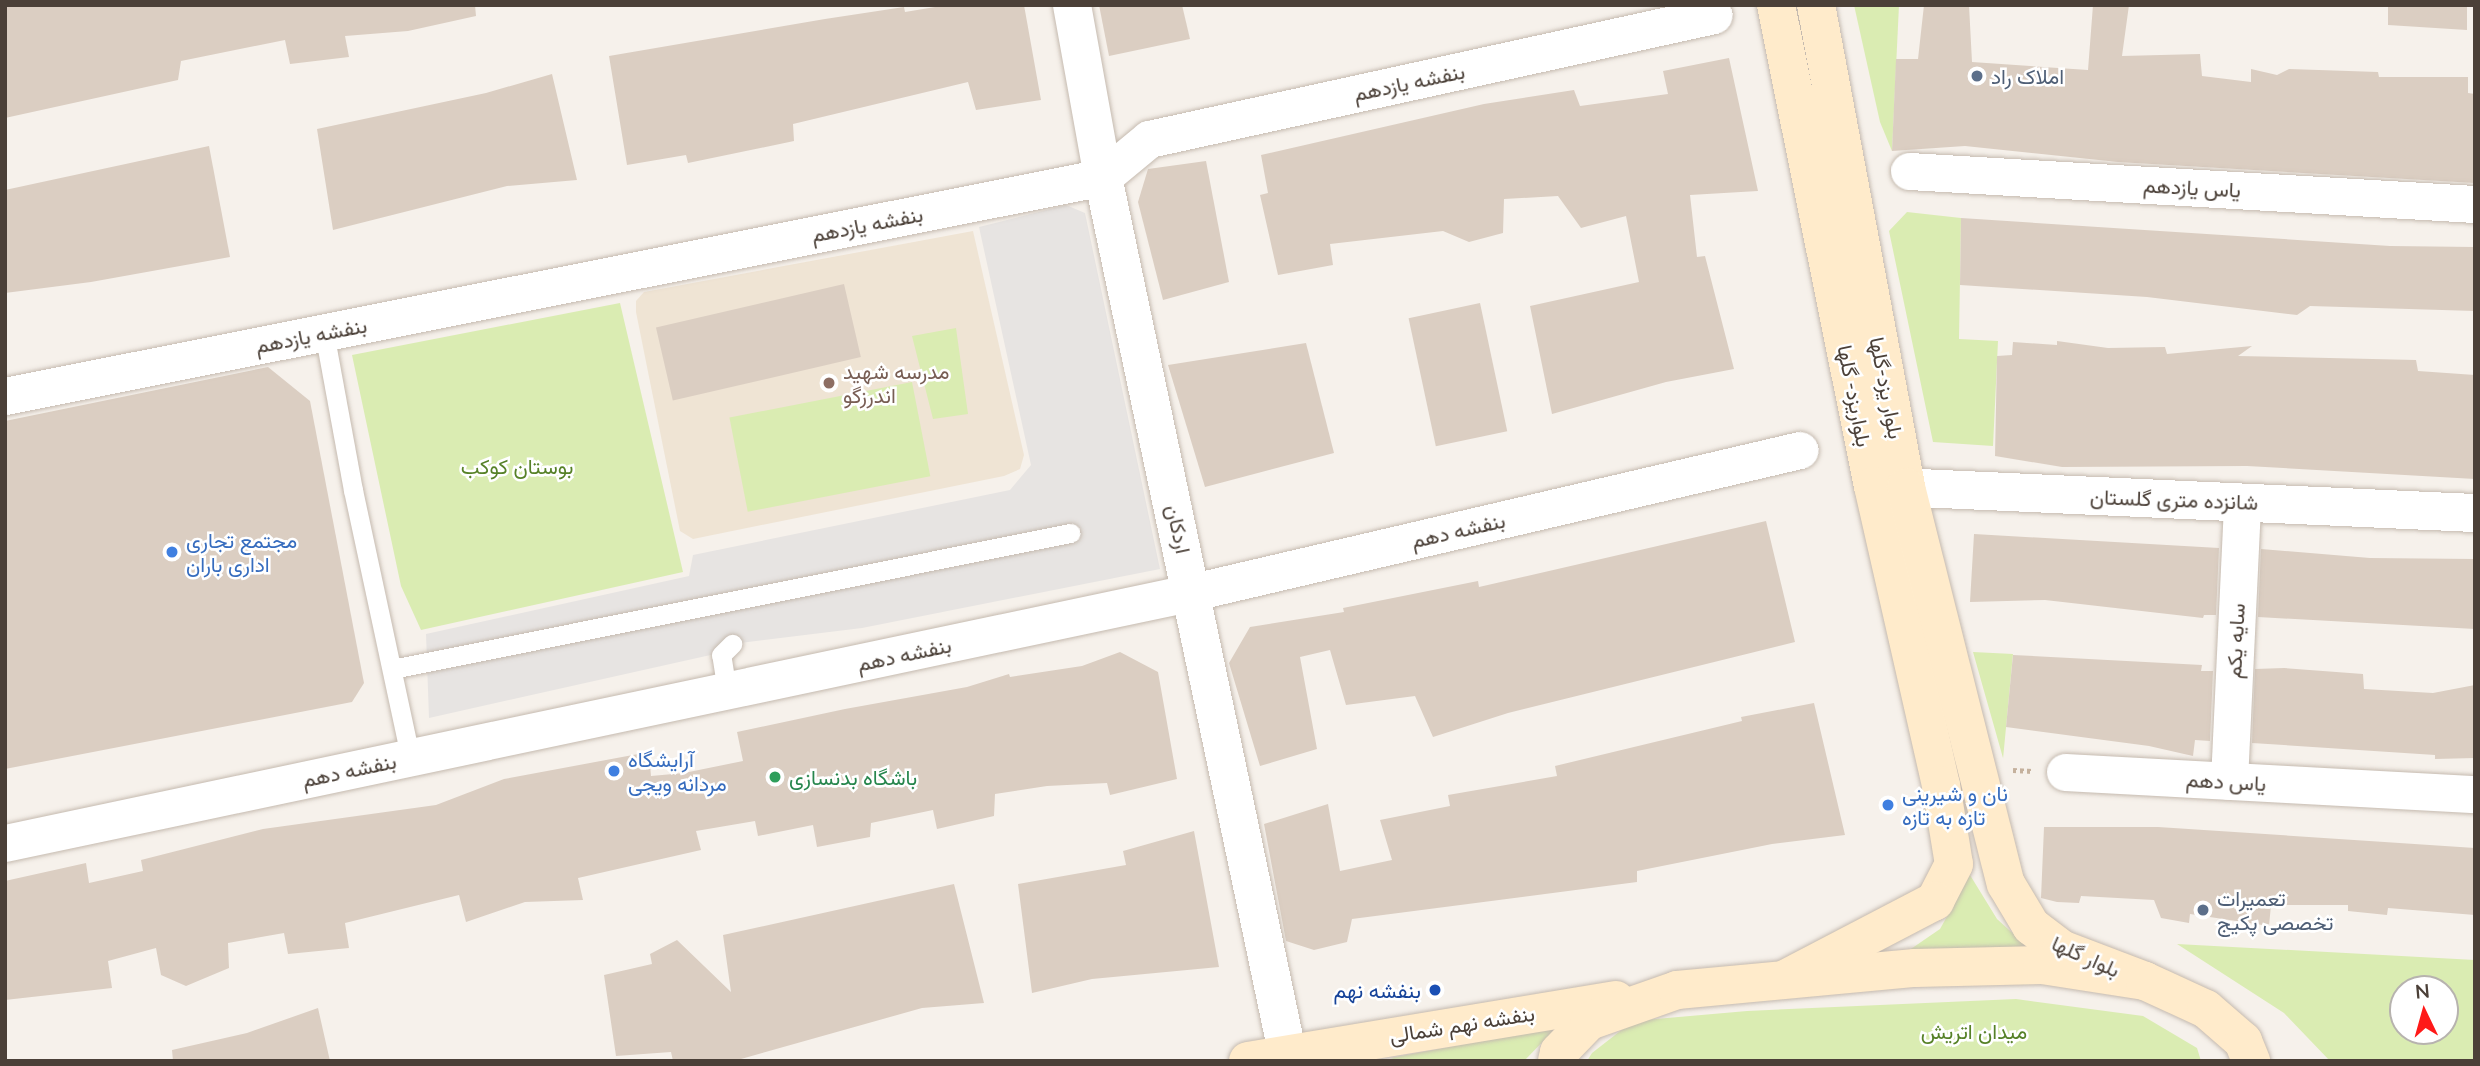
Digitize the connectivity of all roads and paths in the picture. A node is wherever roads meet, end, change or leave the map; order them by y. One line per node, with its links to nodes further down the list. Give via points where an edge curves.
1 (1072, 5): 6 (street, اردکان)
2 (1776, 5): 11 (main road, بلواریزد- گلها)
3 (1816, 5): 11 (main road, بلوار یزد-گلها)
4 (1714, 15): 6 (street, بنفشه یازدهم, via 1149,138)
5 (1909, 171): 7 (street, یاس یازدهم)
6 (1103, 177): 8 (street, بنفشه یازدهم); 15 (street, اردکان)
7 (2475, 204)
8 (324, 332): 9 (street, بنفشه یازدهم); 17 (lane)
9 (5, 396)
10 (1800, 450): 15 (street, بنفشه دهم)
11 (1889, 487): 12 (street, شانزده متری گلستان); 20 (main road, بلوار یزد-گلها); 25 (main road, بلواریزد- گلها, via 1954,864 1936,901)
12 (2242, 502): 13 (street, شانزده متری گلستان); 22 (street, سایه یکم)
13 (2475, 513)
14 (1070, 533): 17 (lane)
15 (1193, 592): 18 (street, بنفشه دهم); 28 (street, اردکان)
16 (732, 644): 18 (lane, via 721,655)
17 (392, 669): 19 (lane)
18 (727, 691): 19 (street, بنفشه دهم)
19 (410, 757): 24 (street, بنفشه دهم)
20 (1976, 768): 21 (path); 26 (main road, بلوار گلها, via 2007,884 2031,926 2061,949)
21 (2065, 772): 22 (street, یاس دهم)
22 (2229, 781): 23 (street, یاس دهم)
23 (2475, 794)
24 (5, 843)
25 (1785, 979): 26 (main road, via 1915,968 2042,965); 27 (main road)
26 (2145, 981): 31 (main road, via 2206,1009 2243,1041)
27 (1676, 990): 28 (main road, بنفشه نهم شمالی); 30 (main road, via 1589,1021 1559,1052)
28 (1287, 1052): 29 (main road, بنفشه نهم شمالی)
29 (1248, 1061)
30 (1557, 1061)
31 (2252, 1061)

